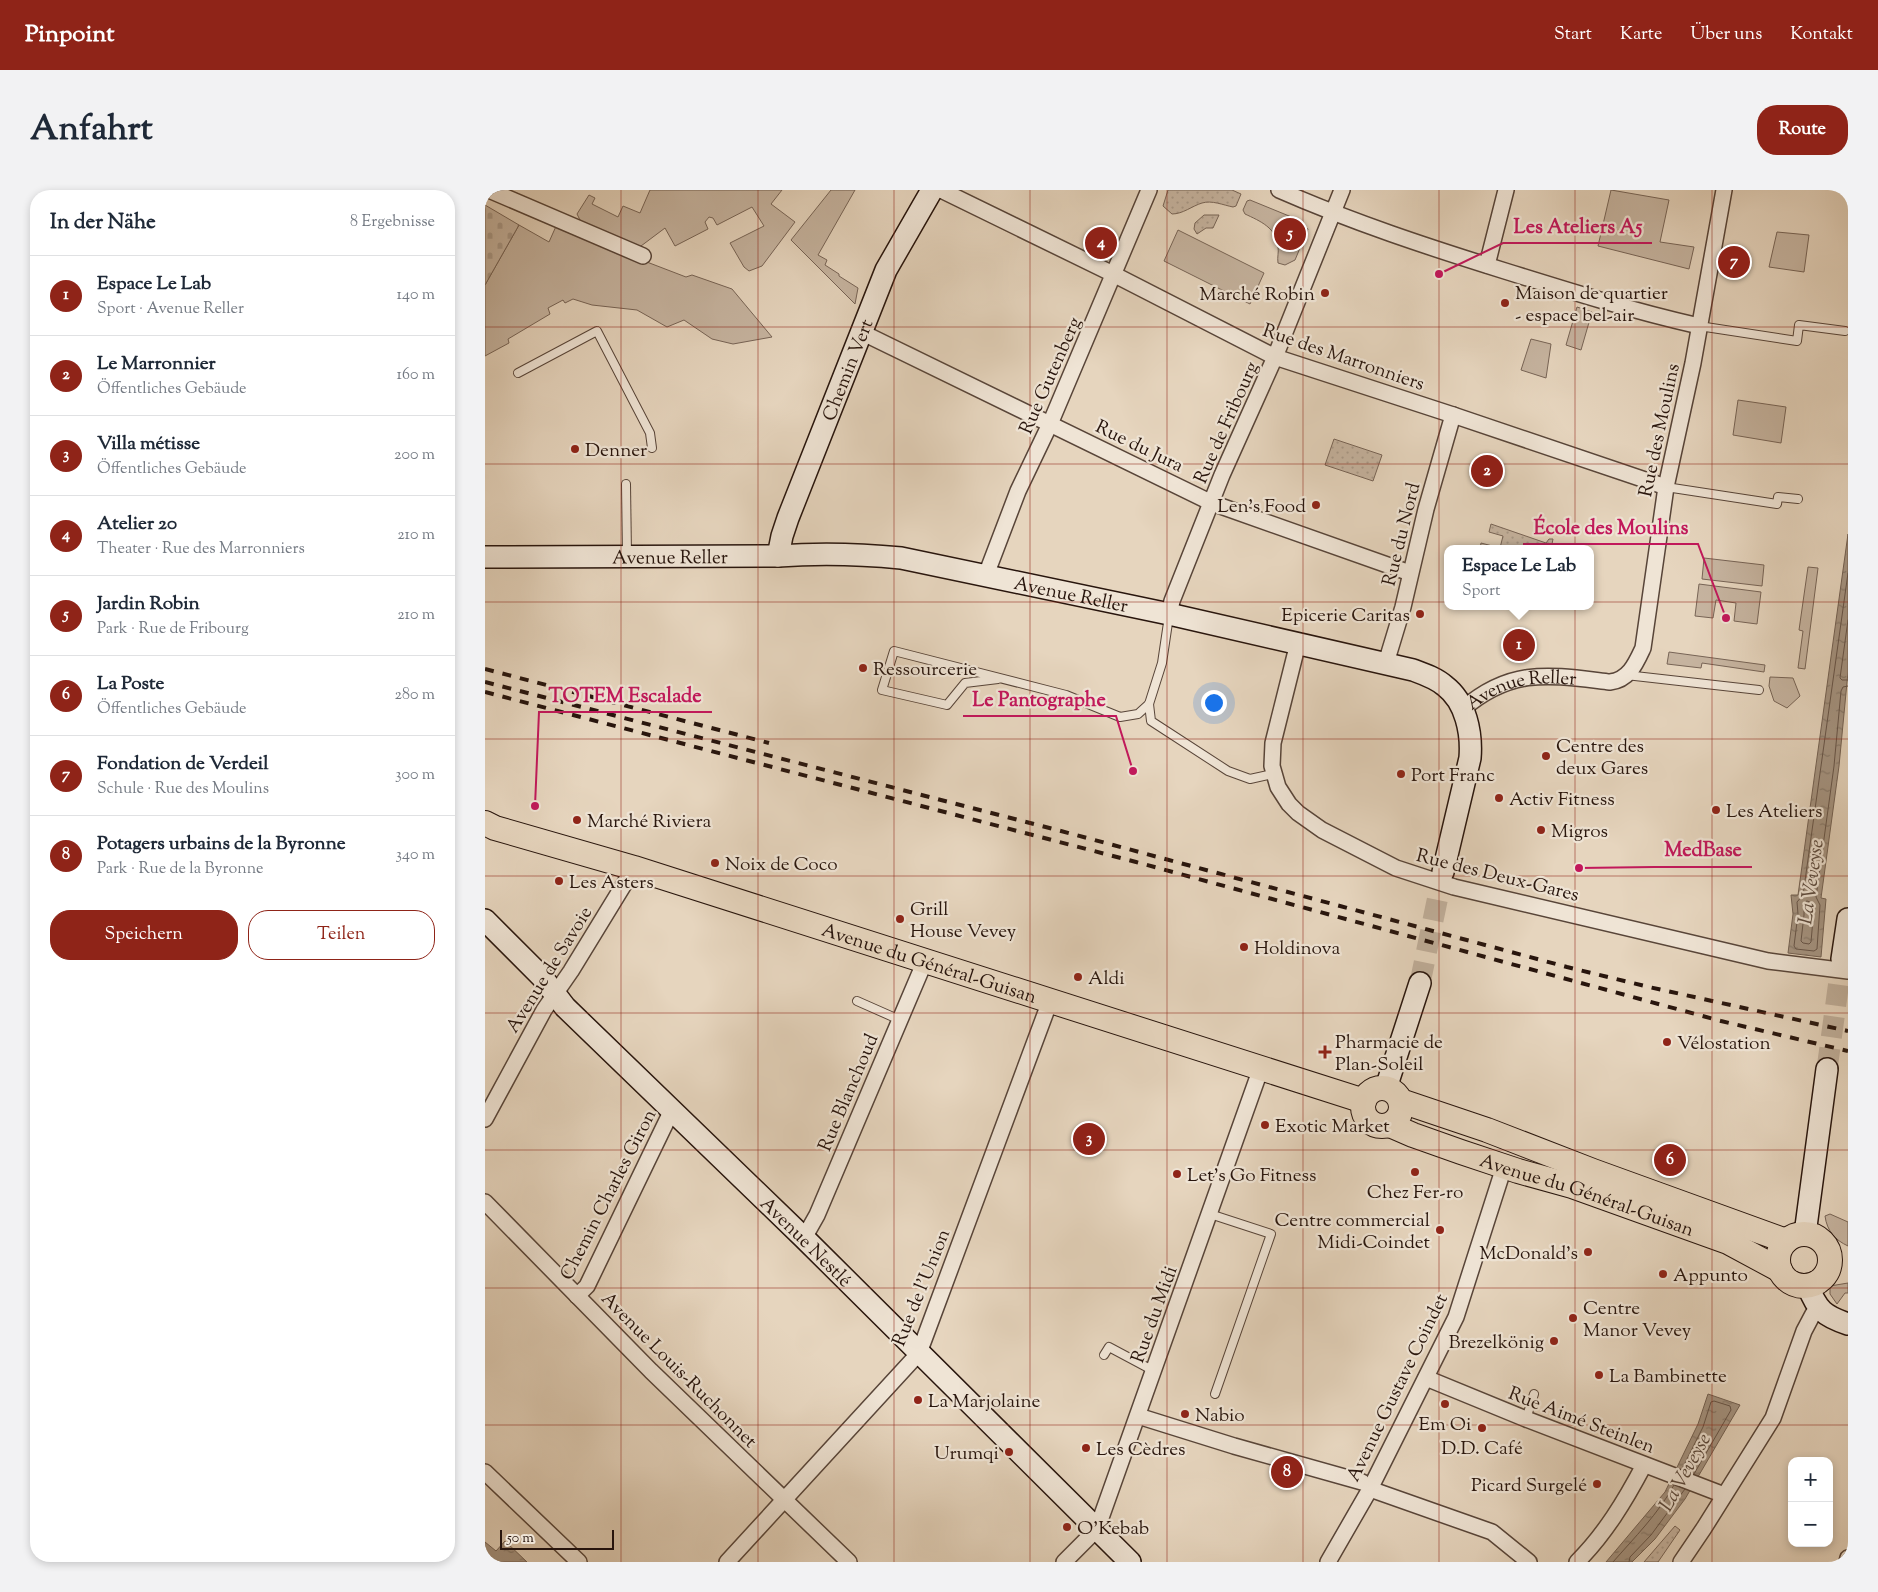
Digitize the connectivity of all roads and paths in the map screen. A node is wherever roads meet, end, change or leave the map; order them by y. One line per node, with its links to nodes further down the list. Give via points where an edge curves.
1 (489, 190): 10 (street)
2 (932, 190): 15 (street, Chemin Vert, via 886,270)
3 (941, 190): 12 (street, Rue des Marronniers)
4 (1149, 190): 12 (street, Rue Gutenberg)
5 (1279, 190): 9 (street)
6 (1342, 190): 9 (street, Rue de Fribourg)
7 (1506, 190): 11 (street)
8 (1725, 190): 13 (street, Rue des Moulins)
9 (1331, 213): 11 (street); 16 (street, Rue de Fribourg)
10 (643, 256)
11 (1487, 265): 13 (street, via 1635,311)
12 (1113, 274): 16 (street, Rue des Marronniers); 19 (street, Rue Gutenberg)
13 (1699, 326): 14 (lane, via 1797,341 1799,325); 22 (street, Rue des Moulins)
14 (1845, 331)
15 (861, 332): 19 (street, Rue du Jura); 25 (street, Chemin Vert, via 788,518)
16 (1275, 357): 18 (street, Rue des Marronniers); 24 (street, Rue de Fribourg)
17 (518, 373): 20 (lane, via 597,331 650,433)
18 (1453, 415): 22 (street, Rue des Marronniers); 28 (street, Rue du Nord)
19 (1050, 424): 24 (street, Rue du Jura); 29 (street, Rue Gutenberg, via 1018,491)
20 (651, 448)
21 (626, 484): 27 (lane)
22 (1665, 487): 23 (lane, via 1777,504 1778,497); 33 (street, Rue des Moulins, via 1643,648 1635,666)
23 (1798, 499)
24 (1212, 502): 28 (street, Rue du Jura); 30 (street, Rue de Fribourg)
25 (778, 556): 27 (street, Avenue Reller); 29 (street, Avenue Reller, via 873,556)
26 (485, 557): 27 (street, Avenue Reller)
27 (627, 557)
28 (1410, 573): 32 (street, Rue du Nord)
29 (986, 576): 30 (street, Avenue Reller)
30 (1169, 614): 31 (street, Avenue Reller); 36 (lane, via 1162,663)
31 (1298, 643): 32 (street, Avenue Reller); 38 (street, Rue des Deux-Gares, via 1273,743)
32 (1385, 663): 37 (street, Avenue Reller, via 1413,670 1445,686)
33 (1626, 675): 35 (lane); 37 (street, Avenue Reller, via 1610,682 1534,676 1504,682 1479,695)
34 (997, 678): 34 (lane, via 894,651 882,690 947,705 965,682); 36 (lane, via 1066,695 1120,717 1138,714)
35 (1759, 690)
36 (1149, 704): 38 (lane, via 1151,721 1228,771 1250,778)
37 (1463, 709): 41 (street, via 1470,750 1458,823)
38 (1273, 774): 45 (street, Rue des Deux-Gares, via 1289,804 1322,830 1422,878 1768,961)
39 (488, 826): 40 (main road, Avenue du Général-Guisan)
40 (634, 868): 44 (main road, Avenue du Général-Guisan); 47 (street, Avenue de Savoie)
41 (1443, 872)
42 (1848, 919): 45 (street)
43 (485, 920): 47 (street, Avenue Nestlé)
44 (925, 961): 48 (main road, Avenue du Général-Guisan); 50 (street, Rue Blanchoud)
45 (1845, 965)
46 (1420, 983): 53 (street)
47 (556, 994): 55 (street, Avenue Nestlé, via 565,1007); 56 (street, Avenue de Savoie, via 544,1010)
48 (1050, 1000): 51 (main road, Avenue du Général-Guisan); 69 (street, Rue de l'Union)
49 (857, 1001): 50 (lane)
50 (900, 1020): 62 (street, Rue Blanchoud, via 817,1215)
51 (1261, 1068): 54 (main road, Avenue du Général-Guisan); 60 (street, Rue du Midi)
52 (1827, 1068): 61 (street)
53 (1393, 1094): 54 (main road, via 1373,1090); 57 (main road, via 1402,1106 1400,1115); 61 (main road, Avenue du Général-Guisan, via 1593,1172)
54 (1364, 1101): 57 (main road, via 1363,1110 1369,1122 1381,1127)
55 (673, 1110): 62 (street, Avenue Nestlé); 66 (street, Chemin Charles Giron, via 587,1286)
56 (485, 1119)
57 (1390, 1125): 58 (main road, Avenue du Général-Guisan)
58 (1504, 1167): 64 (main road, Avenue du Général-Guisan, via 1573,1186 1728,1242); 72 (street, Avenue Gustave Coindet, via 1457,1317)
59 (485, 1202): 66 (street, Avenue Louis-Ruchonnet)
60 (1210, 1214): 71 (street, Rue du Midi); 73 (lane, via 1271,1234)
61 (1796, 1237): 63 (main road, via 1813,1235 1825,1244); 64 (main road, via 1779,1255)
62 (804, 1238): 69 (street, Avenue Nestlé)
63 (1839, 1266): 65 (main road)
64 (1780, 1270): 65 (main road, via 1789,1281)
65 (1808, 1286): 67 (street)
66 (577, 1296): 81 (street, Avenue Louis-Ruchonnet)
67 (1819, 1308): 68 (street); 80 (street, via 1804,1331 1773,1418)
68 (1848, 1324)
69 (919, 1352): 81 (street, Rue de l'Union); 82 (street, Avenue Nestlé)
70 (1104, 1354): 71 (lane, via 1109,1348)
71 (1154, 1371): 75 (street, Rue du Midi)
72 (1426, 1378): 76 (street, Rue Aimé Steinlen); 79 (street, Avenue Gustave Coindet)
73 (1215, 1394)
74 (1534, 1394): 76 (lane)
75 (1138, 1416): 79 (street); 82 (street, Rue du Midi)
76 (1526, 1419): 77 (street, Rue Aimé Steinlen)
77 (1644, 1465): 80 (street, Rue Aimé Steinlen); 91 (street, via 1619,1510)
78 (485, 1472): 84 (street)
79 (1366, 1485): 89 (street, Avenue Gustave Coindet); 90 (street, via 1492,1532)
80 (1724, 1495): 92 (street)
81 (785, 1499): 85 (street, Rue de l'Union); 86 (street, Avenue Louis-Ruchonnet)
82 (1097, 1529): 87 (street, Rue du Midi); 88 (street, Avenue Nestlé)
83 (1848, 1558): 93 (street)
84 (579, 1562)
85 (727, 1562)
86 (849, 1562)
87 (1064, 1562)
88 (1129, 1562)
89 (1328, 1562)
90 (1529, 1562)
91 (1577, 1562)
92 (1681, 1562)
93 (1847, 1562)

